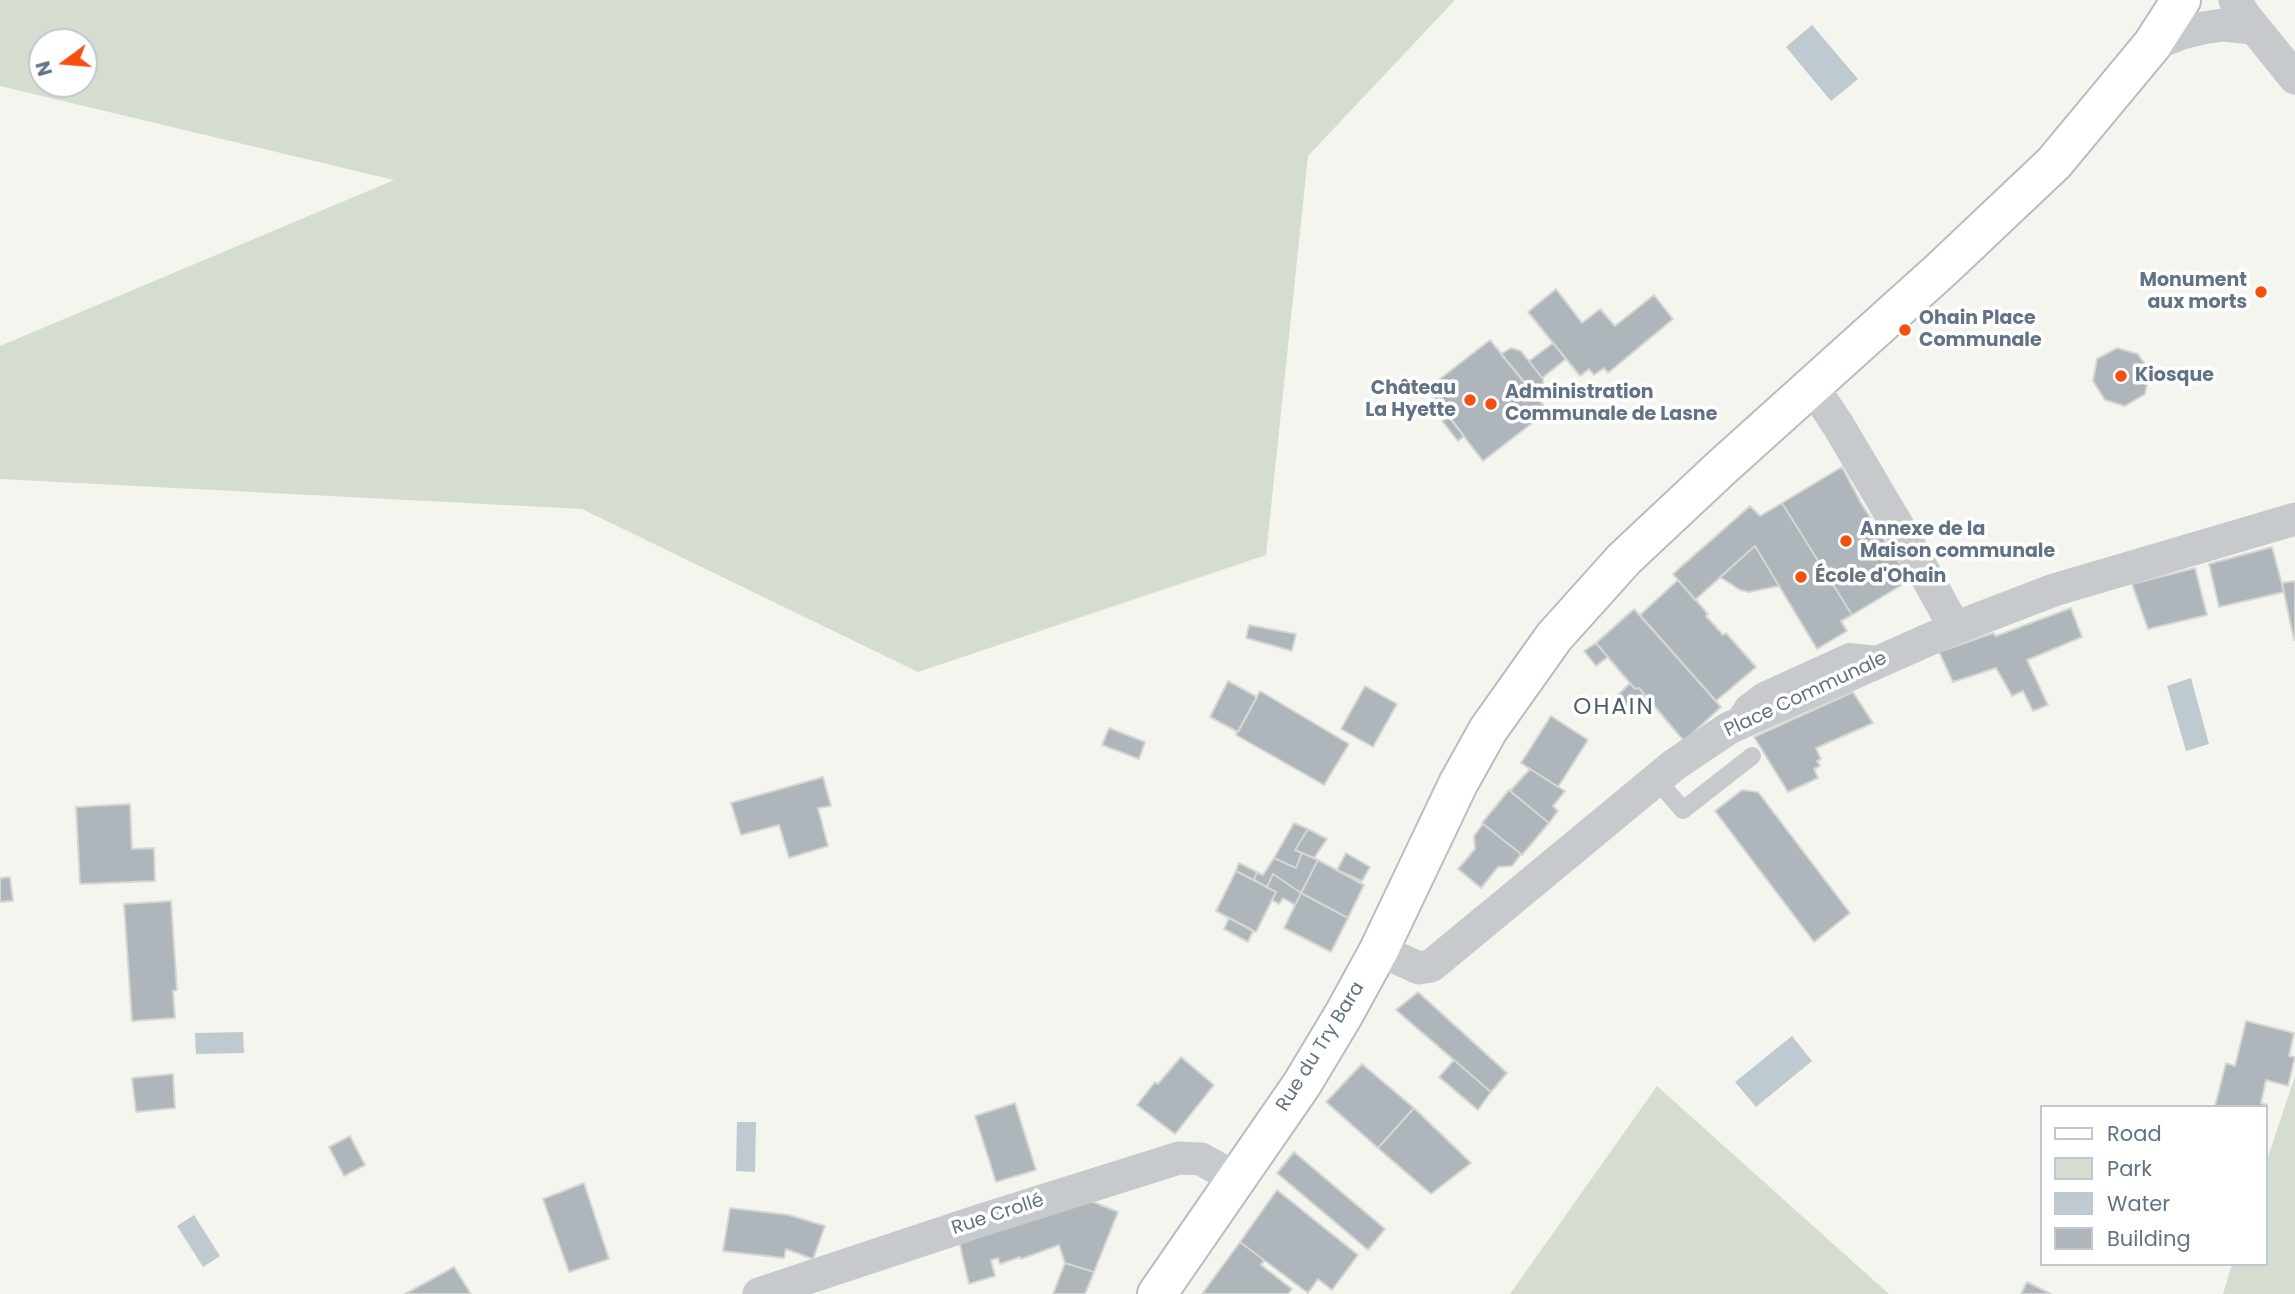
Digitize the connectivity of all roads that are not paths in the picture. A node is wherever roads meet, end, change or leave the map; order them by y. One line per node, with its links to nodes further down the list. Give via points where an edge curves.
1 (2181, 0): 4 (main road)
2 (2235, 0): 3 (street)
3 (2253, 28): 4 (street, via 2203,28); 5 (street)
4 (2152, 45): 6 (main road, via 2054,163)
5 (2295, 78)
6 (1812, 386): 8 (street); 11 (main road, Rue du Try Bara, via 1663,523 1554,637 1489,730 1458,784)
7 (2295, 519): 8 (street, Place Communale, via 2094,577)
8 (1955, 628): 10 (street, Place Communale, via 1729,728)
9 (1752, 756): 10 (lane, via 1683,810)
10 (1657, 780): 11 (street, Place Communale, via 1431,966 1419,968)
11 (1379, 950): 12 (main road, Rue du Try Bara, via 1302,1084)
12 (1235, 1178): 13 (street, Rue Crollé, via 1201,1158 1179,1158); 14 (main road, Rue du Try Bara)
13 (759, 1294)
14 (1157, 1294)

